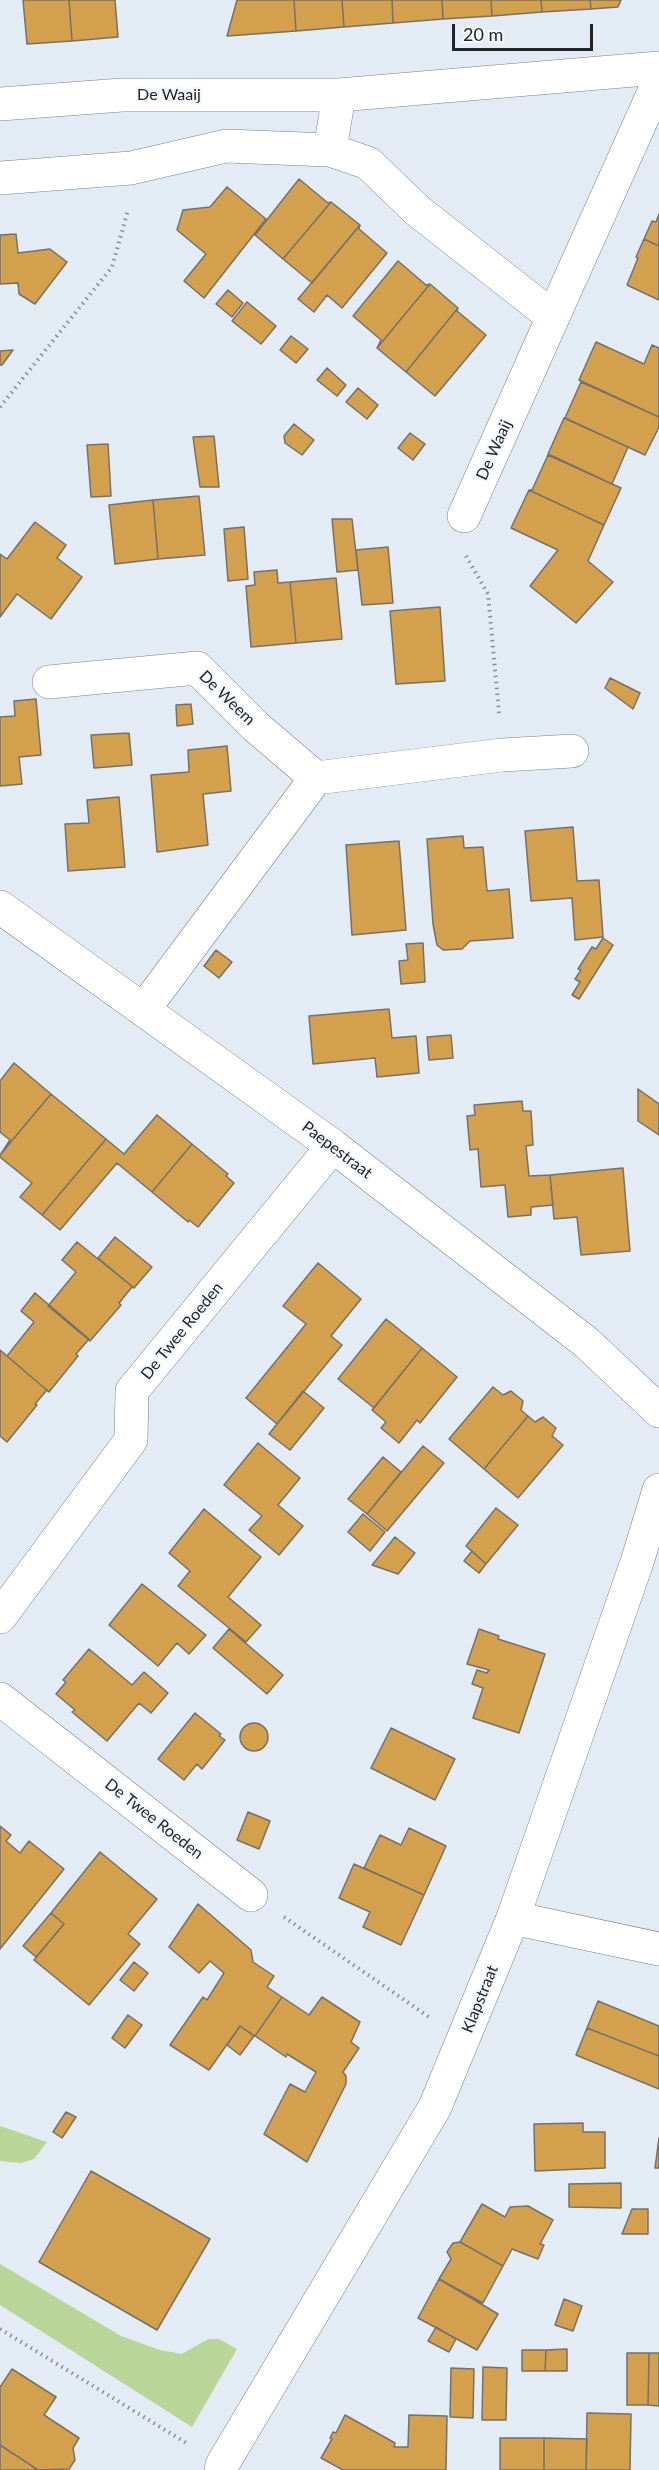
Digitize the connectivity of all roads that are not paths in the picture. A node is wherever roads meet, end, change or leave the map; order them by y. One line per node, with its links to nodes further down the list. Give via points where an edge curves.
1 (659, 68): 3 (street, De Waaij)
2 (659, 81): 7 (street, De Waaij)
3 (339, 95): 4 (street, De Waaij, via 122,95); 5 (street)
4 (0, 104)
5 (330, 150): 6 (street, via 226,146 140,166); 7 (street, via 368,163 418,211)
6 (0, 178)
7 (553, 317): 8 (street, De Waaij)
8 (464, 516)
9 (49, 682): 11 (street, De Weem, via 197,668 255,726)
10 (572, 751): 11 (street, via 502,755)
11 (316, 778): 13 (street)
12 (0, 907): 13 (street, Paepestraat)
13 (144, 1009): 14 (street, Paepestraat)
14 (333, 1146): 15 (street, Paepestraat, via 587,1343); 17 (street, De Twee Roeden, via 132,1391 130,1440)
15 (659, 1411)
16 (659, 1490): 20 (street, Klapstraat, via 638,1562)
17 (0, 1617)
18 (0, 1699): 19 (street, De Twee Roeden)
19 (251, 1895)
20 (513, 1918): 21 (street); 22 (street, Klapstraat, via 435,2107)
21 (659, 1949)
22 (221, 2467)

